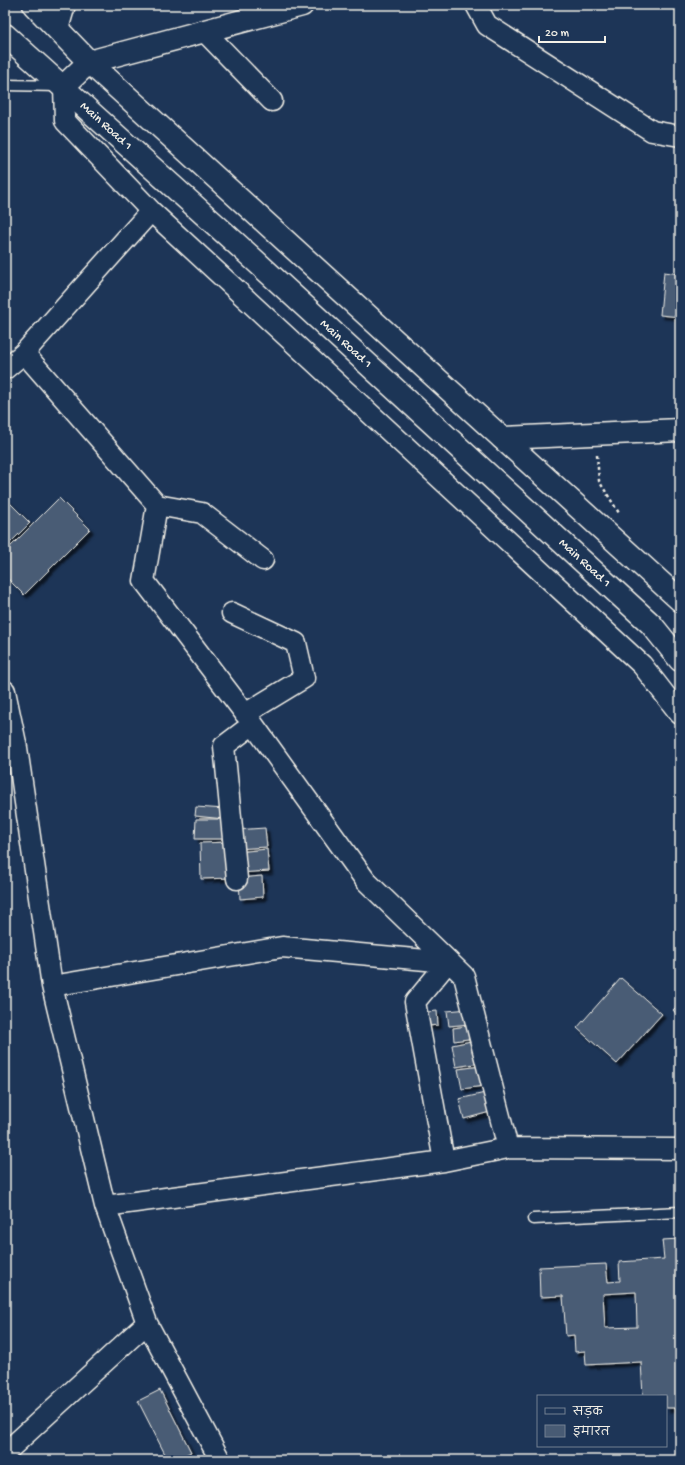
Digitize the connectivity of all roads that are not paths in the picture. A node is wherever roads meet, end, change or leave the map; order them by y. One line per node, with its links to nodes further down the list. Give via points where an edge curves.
1 (34, 5): 5 (main road)
2 (65, 5): 5 (street)
3 (302, 5): 6 (main road)
4 (476, 5): 12 (street, via 487,24 572,80 652,131)
5 (58, 29): 8 (main road)
6 (205, 32): 8 (main road); 11 (street)
7 (5, 35): 10 (main road, Main Road 1)
8 (90, 62): 10 (main road); 17 (main road)
9 (5, 85): 10 (lane)
10 (64, 86): 13 (street, via 65,122); 22 (main road, Main Road 1, via 651,624)
11 (272, 101)
12 (680, 136)
13 (151, 211): 14 (street); 24 (street, via 642,665)
14 (24, 353): 15 (street); 18 (street)
15 (5, 370)
16 (680, 430): 17 (main road)
17 (502, 438): 20 (main road)
18 (157, 505): 19 (street, via 202,513); 25 (street, via 144,581)
19 (263, 560)
20 (680, 600)
21 (232, 613): 25 (street, via 296,643 304,678)
22 (680, 660)
23 (5, 691): 28 (street, via 17,748)
24 (680, 714)
25 (249, 719): 26 (street, via 224,746); 27 (street, via 366,881)
26 (237, 879)
27 (448, 962): 28 (street, via 282,947); 29 (street, via 464,976); 31 (street, via 415,1002)
28 (52, 986): 32 (street)
29 (508, 1148): 30 (street); 31 (street)
30 (680, 1149)
31 (444, 1161): 32 (street)
32 (105, 1206): 35 (street)
33 (680, 1212): 34 (lane)
34 (532, 1219)
35 (147, 1323): 36 (street); 37 (street)
36 (5, 1453)
37 (220, 1460)

